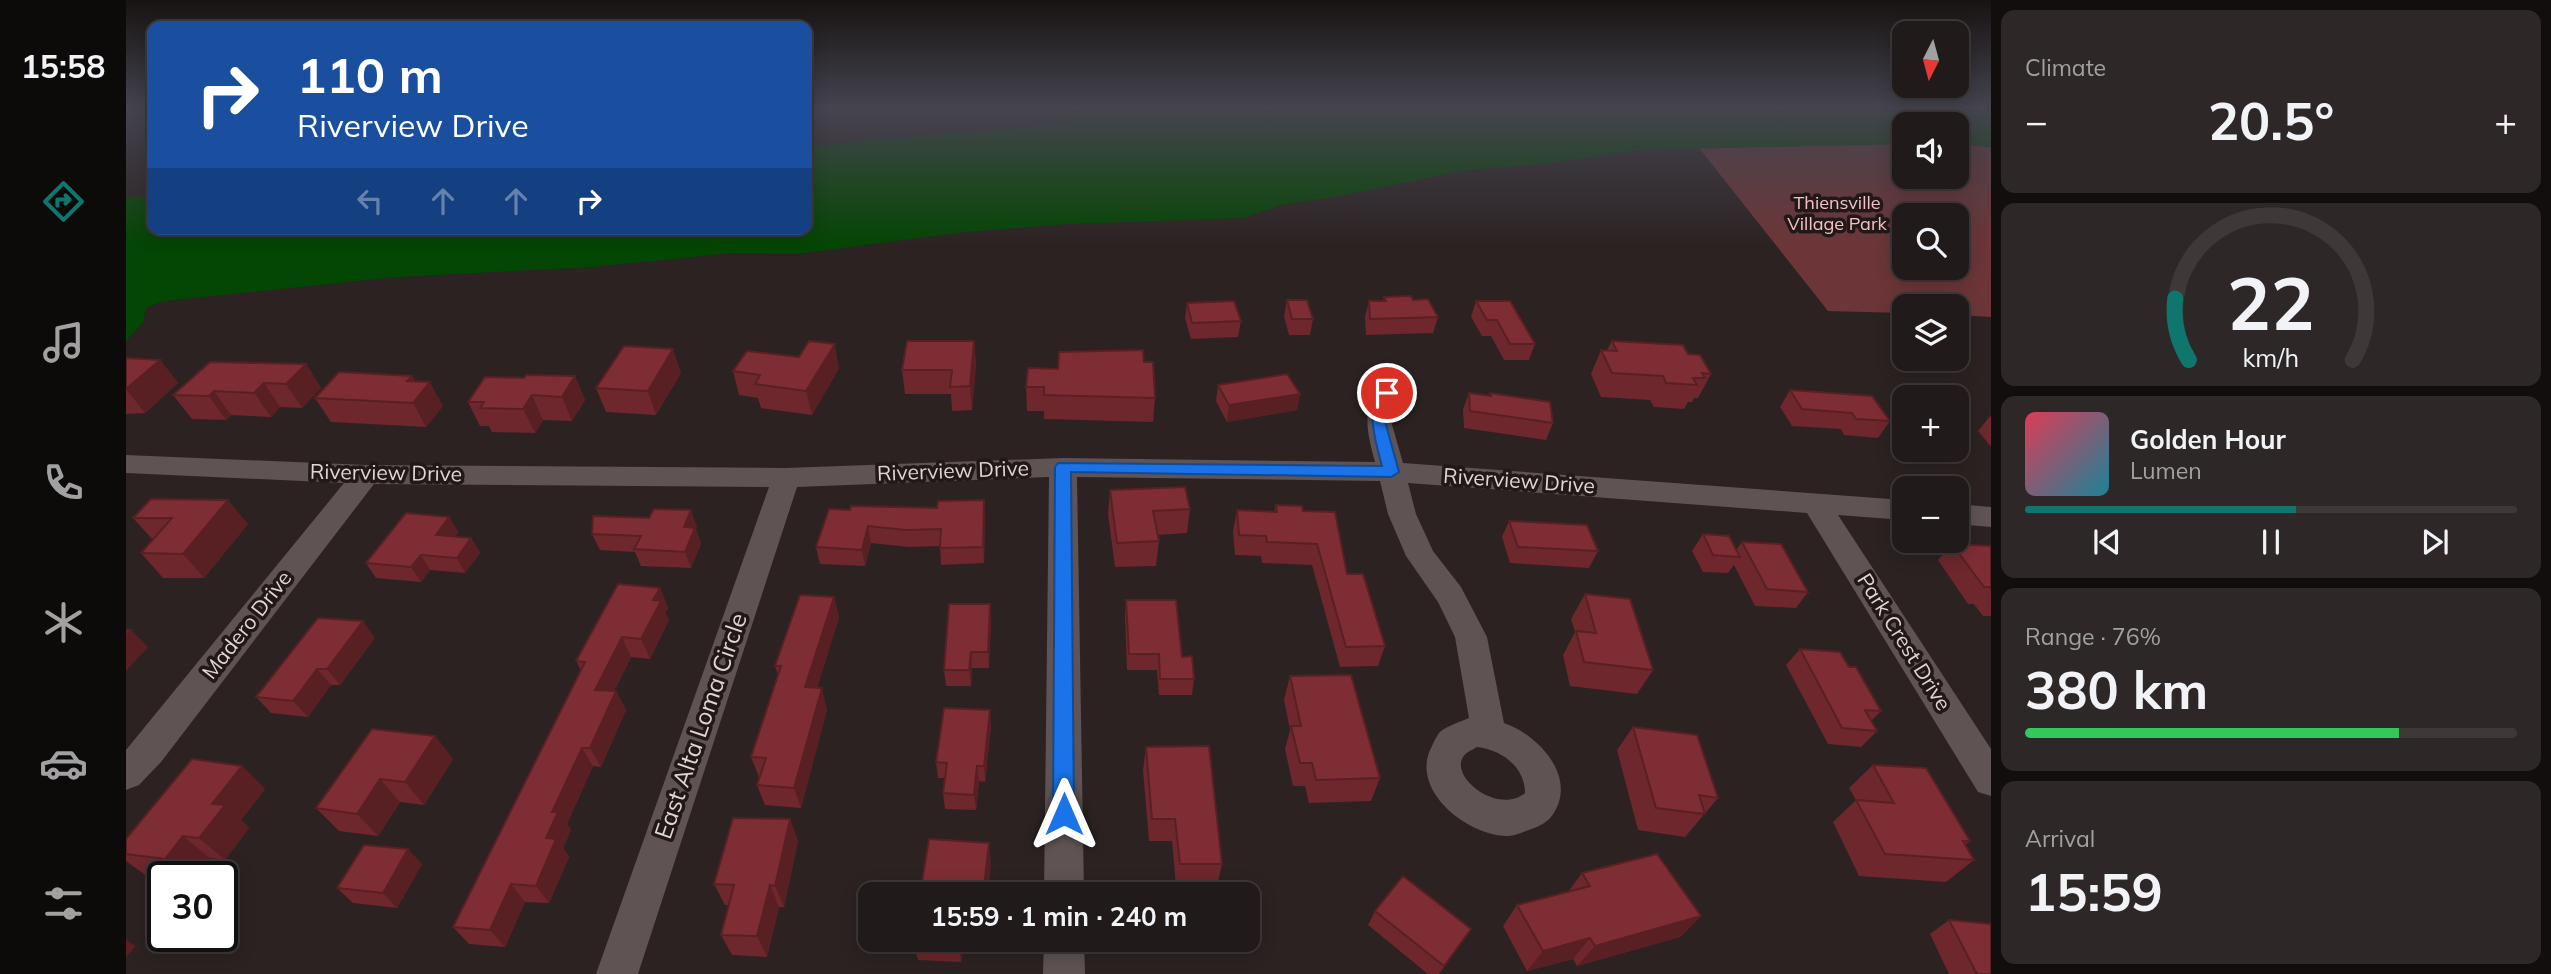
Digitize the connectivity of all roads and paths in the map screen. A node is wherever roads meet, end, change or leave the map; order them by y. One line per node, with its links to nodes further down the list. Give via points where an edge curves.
1 (1387, 393): 4 (street, via 1378,421)
2 (126, 464): 5 (street, Riverview Drive)
3 (1063, 467): 4 (street, Riverview Drive); 6 (street, Riverview Drive); 14 (street)
4 (1391, 472): 7 (street, Riverview Drive); 11 (street, via 1402,514 1421,556 1450,595 1471,637)
5 (366, 474): 6 (street, Riverview Drive); 12 (street, Madero Drive)
6 (786, 478): 16 (street, East Alta Loma Circle)
7 (1816, 503): 8 (street, Riverview Drive); 13 (street, Park Crest Drive)
8 (1892, 509)
9 (1969, 515): 10 (street)
10 (1991, 517)
11 (1489, 733)
12 (126, 774)
13 (1991, 780)
14 (1064, 882)
15 (1064, 952): 17 (street)
16 (617, 974)
17 (1064, 974)

